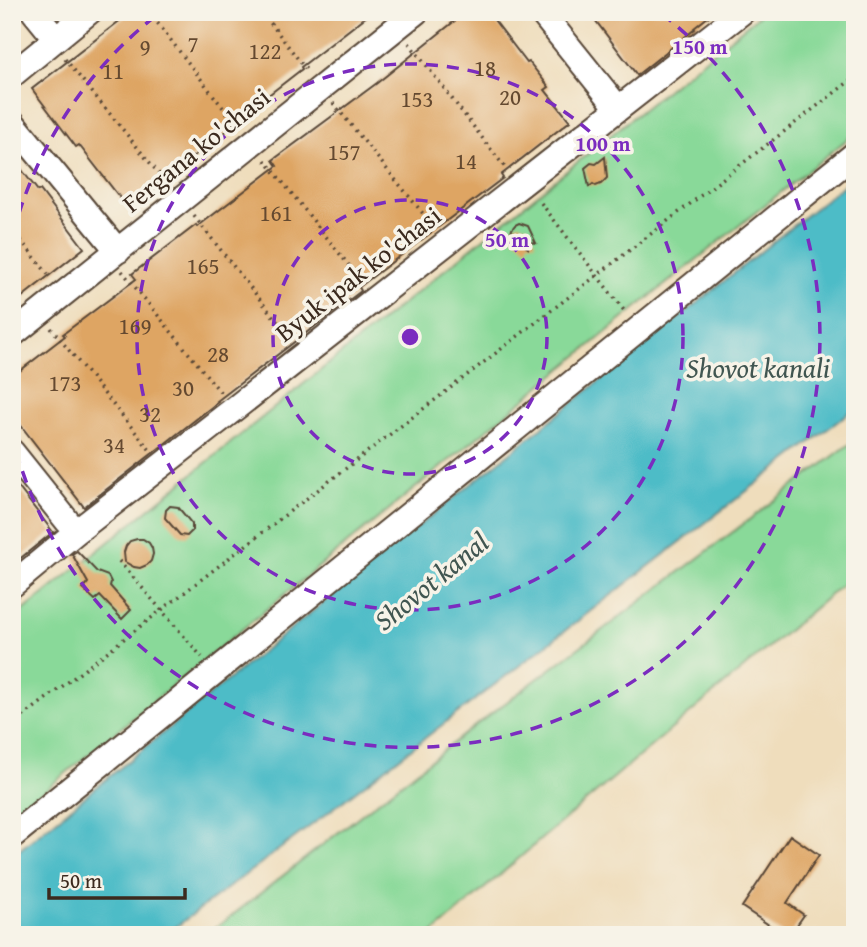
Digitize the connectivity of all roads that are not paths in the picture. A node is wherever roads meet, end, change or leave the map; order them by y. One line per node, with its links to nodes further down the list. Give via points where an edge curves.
1 (34, 12): 6 (street)
2 (89, 12): 6 (street)
3 (541, 12): 8 (street)
4 (742, 12): 8 (street, Byuk ipak ko'chasi)
5 (407, 20): 11 (street, Fergana ko'chasi)
6 (56, 39): 7 (street)
7 (12, 75)
8 (618, 108): 14 (street, Byuk ipak ko'chasi)
9 (12, 122): 11 (street)
10 (855, 154): 16 (street)
11 (114, 254): 12 (street, Fergana ko'chasi)
12 (12, 335)
13 (12, 452): 14 (street)
14 (76, 532): 15 (street, Byuk ipak ko'chasi)
15 (12, 585)
16 (12, 836)

